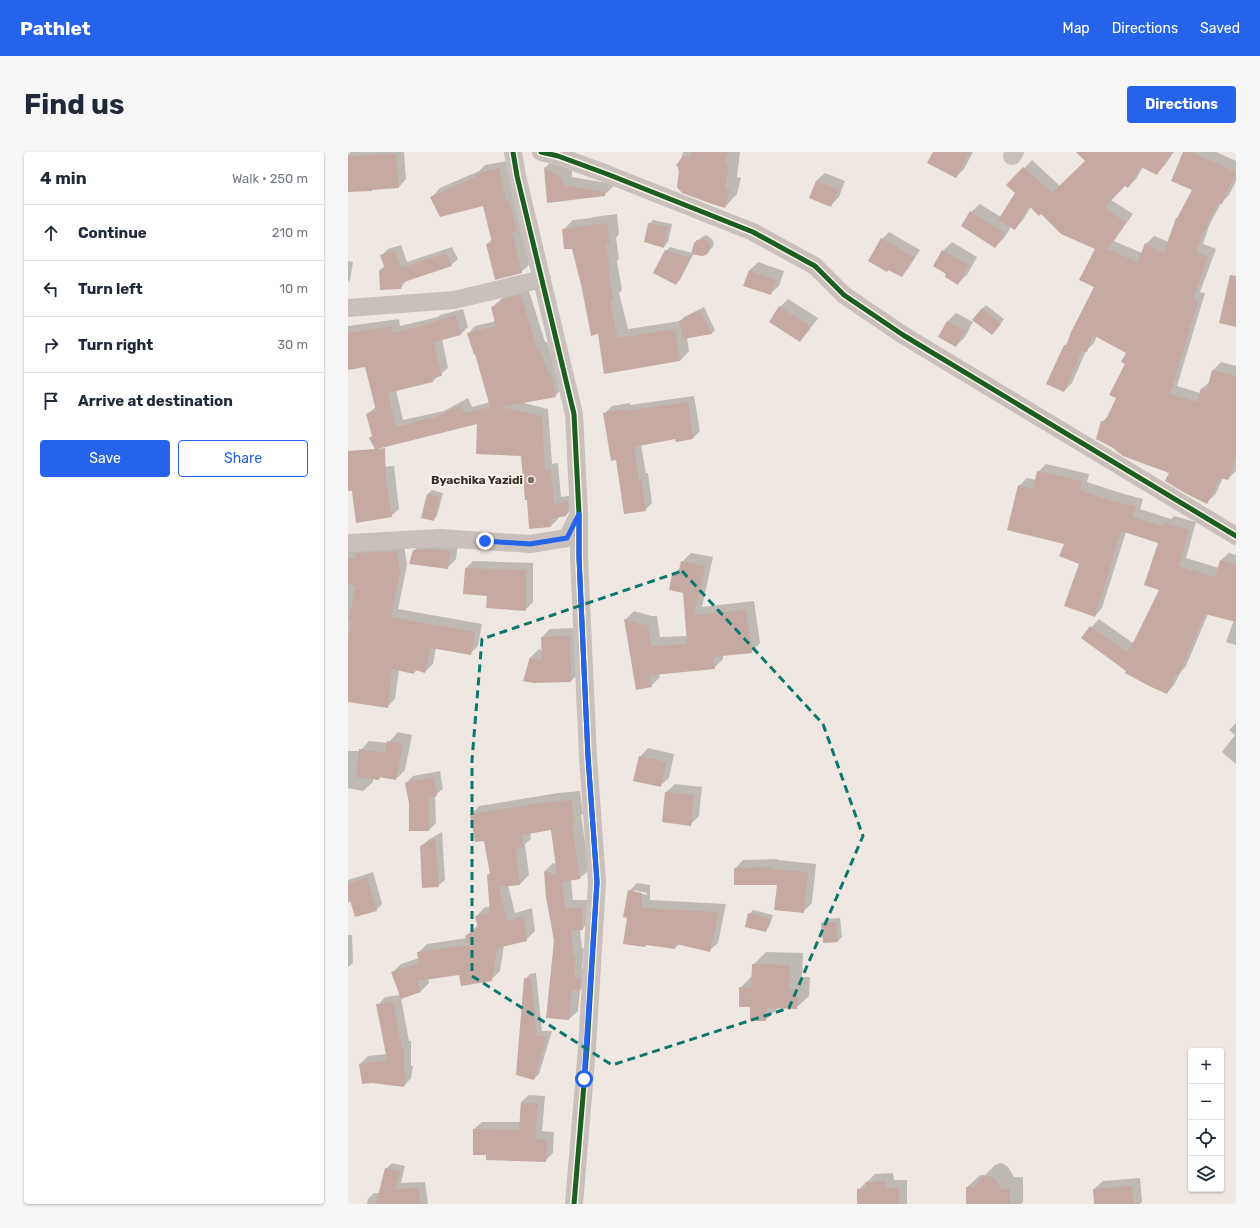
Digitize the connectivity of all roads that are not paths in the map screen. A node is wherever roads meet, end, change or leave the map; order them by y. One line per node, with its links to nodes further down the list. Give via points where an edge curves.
1 (514, 152): 3 (street, via 517,176)
2 (541, 152): 6 (street, via 607,174 753,232 815,266 844,295 903,335)
3 (542, 279): 4 (street, via 454,300); 5 (street, via 574,414)
4 (348, 308)
5 (579, 514): 7 (street, via 567,538 530,544 440,538); 8 (street, via 588,757 597,882)
6 (1236, 536)
7 (348, 543)
8 (574, 1204)

